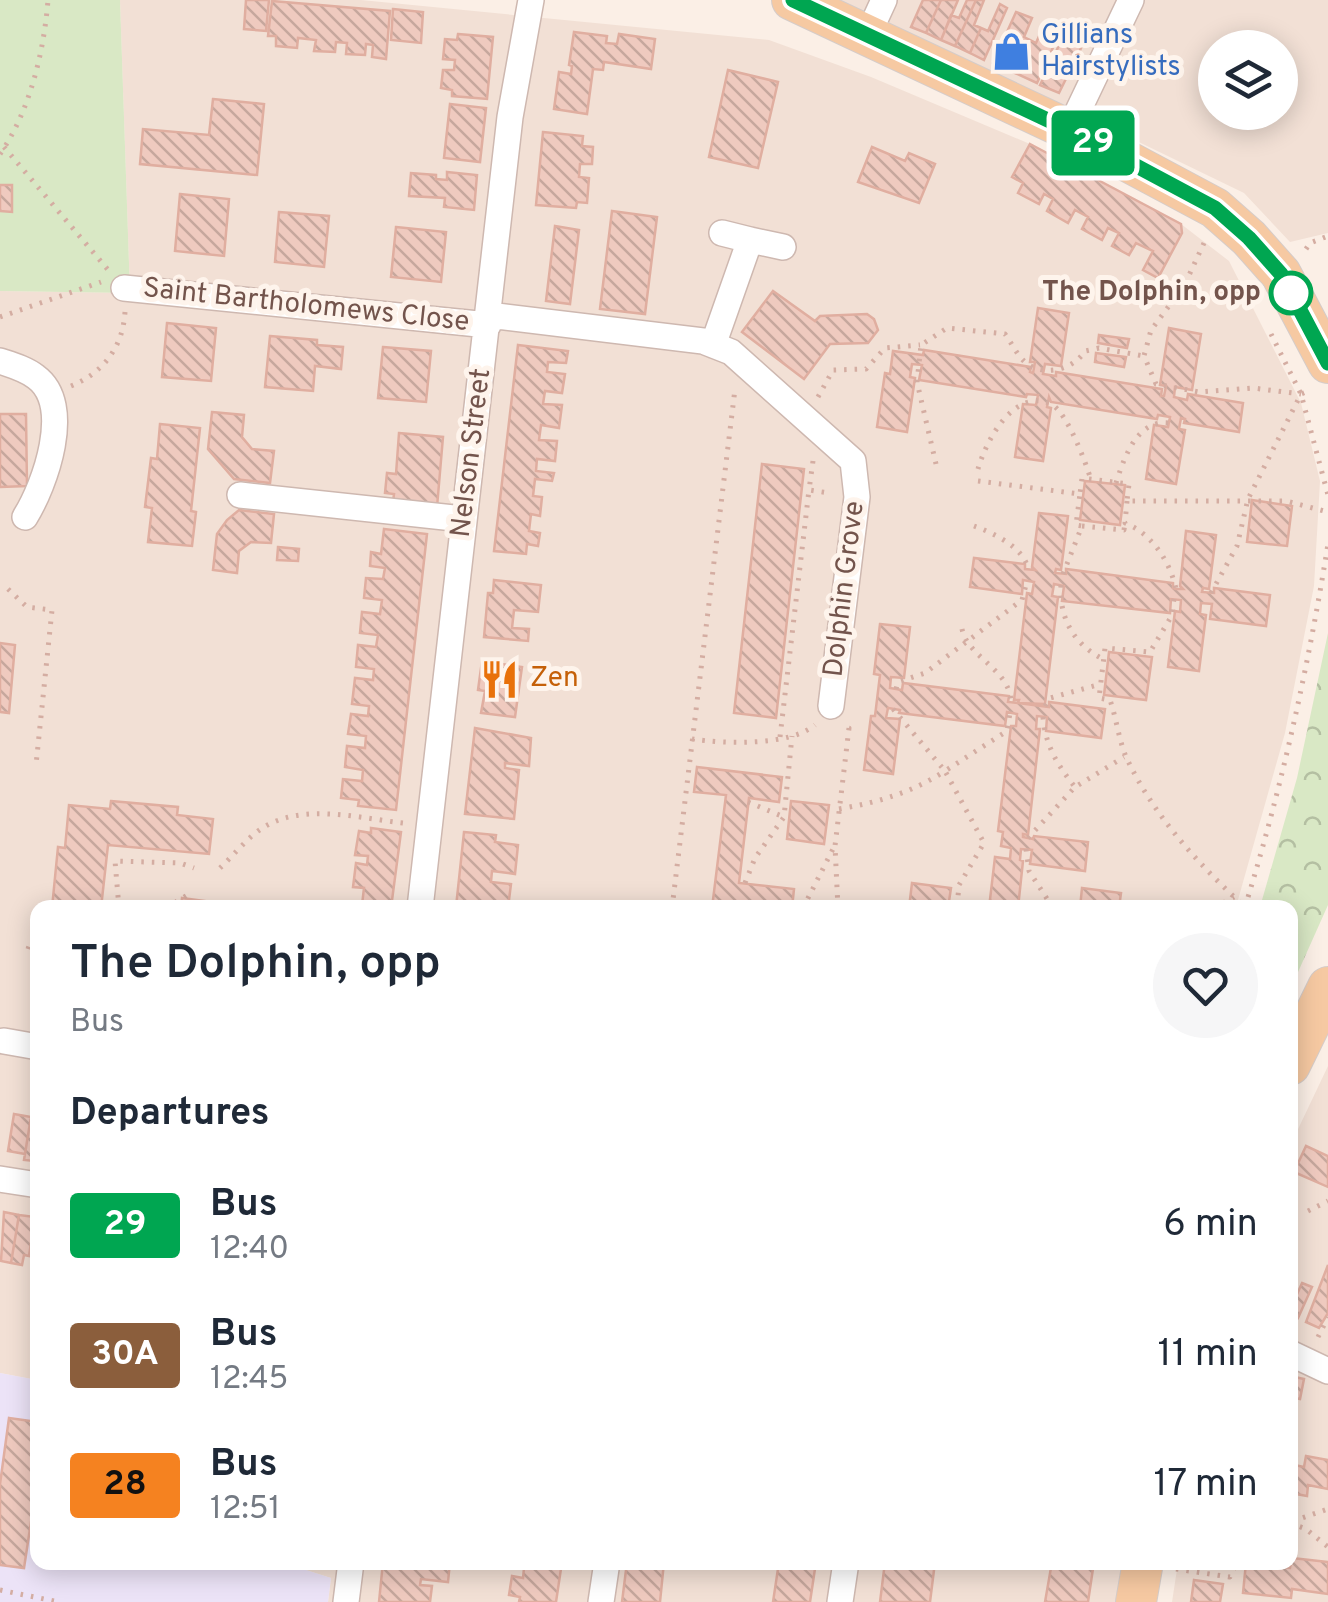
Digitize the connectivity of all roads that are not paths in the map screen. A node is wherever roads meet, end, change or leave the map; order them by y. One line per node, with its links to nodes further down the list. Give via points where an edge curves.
1 (530, 0): 11 (street, Nelson Street)
2 (792, 0): 5 (main road)
3 (884, 0): 5 (street)
4 (1130, 0): 6 (street)
5 (867, 37): 6 (main road)
6 (1069, 130): 14 (main road, via 1215,208 1249,238 1281,274)
7 (722, 234): 8 (street)
8 (750, 240): 9 (street); 12 (street)
9 (783, 247)
10 (124, 288): 11 (street, Saint Bartholomews Close)
11 (489, 320): 12 (street, Dolphin Grove); 17 (street, Nelson Street)
12 (714, 345): 18 (street, Dolphin Grove, via 739,359 853,461 856,497)
13 (0, 360): 16 (street, via 38,378 51,395 49,466)
14 (1321, 376)
15 (240, 495): 17 (street)
16 (26, 516)
17 (463, 520): 19 (street, Nelson Street)
18 (828, 712)
19 (421, 900)
20 (1328, 988): 23 (main road)
21 (30, 1047): 22 (street)
22 (1, 1049)
23 (1298, 1049)
24 (0, 1179): 25 (street)
25 (30, 1184)
26 (1298, 1357): 27 (street)
27 (1328, 1371)
28 (350, 1570): 31 (street)
29 (606, 1570): 32 (street)
30 (845, 1570): 33 (street)
31 (346, 1602)
32 (601, 1602)
33 (840, 1602)

